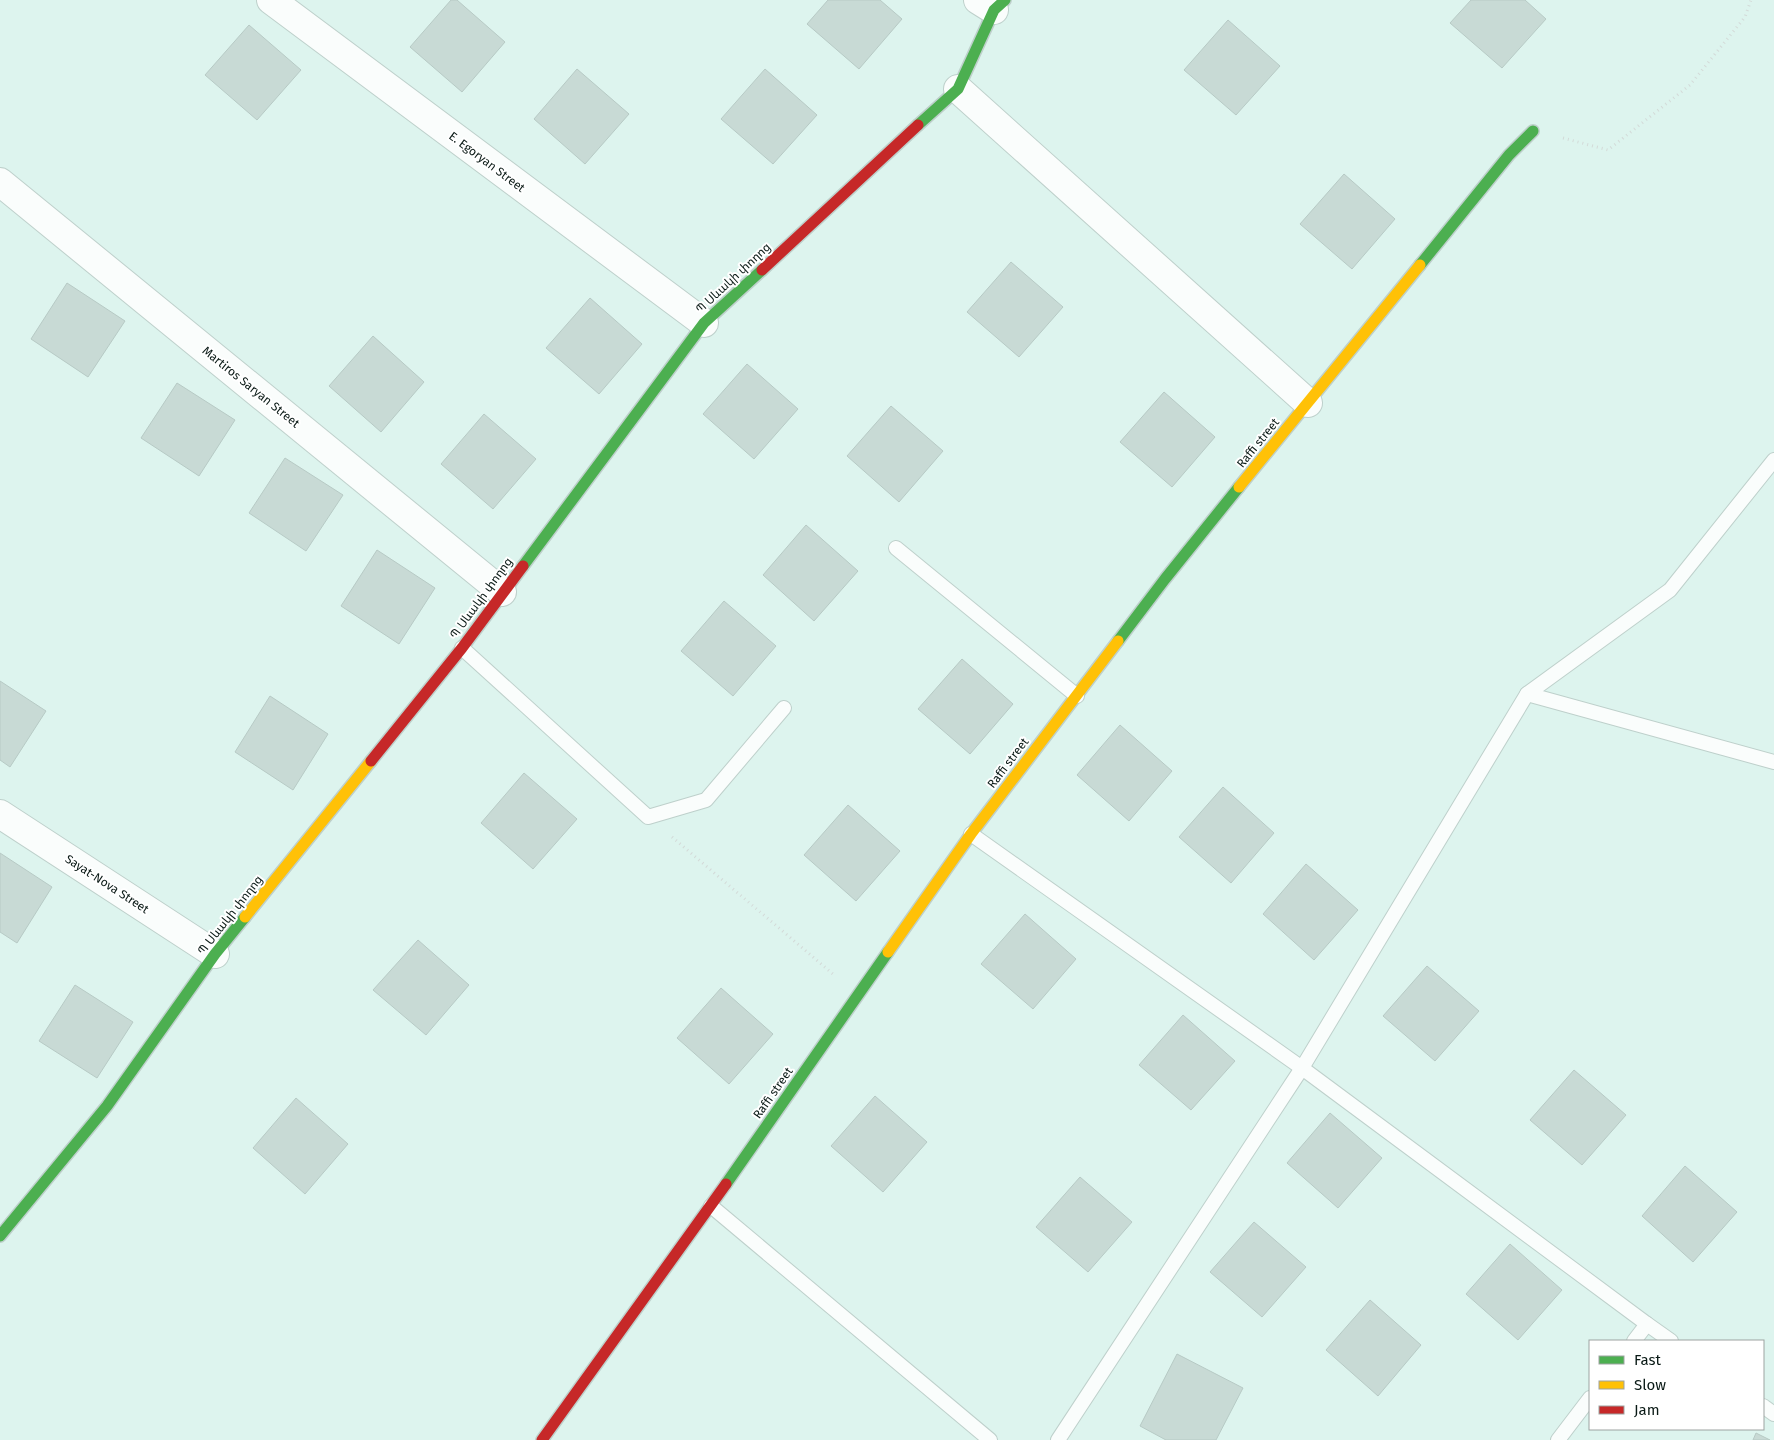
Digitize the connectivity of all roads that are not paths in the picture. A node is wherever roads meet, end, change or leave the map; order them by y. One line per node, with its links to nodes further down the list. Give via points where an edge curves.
1 (271, 0): 6 (street, E. Egoryan Street)
2 (992, 3): 3 (street, Պ Սևակի փողոց)
3 (958, 90): 6 (street, Պ Սևակի փողոց); 7 (street)
4 (1533, 131): 7 (street, Raffi street)
5 (0, 182): 10 (street, Martiros Saryan Street)
6 (704, 323): 10 (street, Պ Սևակի փողոց)
7 (1308, 403): 13 (street, Raffi street, via 1165,579)
8 (1774, 460): 12 (lane, via 1670,590)
9 (896, 548): 13 (lane)
10 (502, 592): 11 (street, Պ Սևակի փողոց)
11 (462, 648): 14 (lane, via 648,817 706,800); 18 (street, Պ Սևակի փողոց)
12 (1527, 694): 15 (lane); 19 (lane)
13 (1077, 696): 17 (street, Raffi street)
14 (784, 708)
15 (1774, 762)
16 (0, 814): 18 (street, Sayat-Nova Street)
17 (971, 834): 19 (lane); 20 (street, Raffi street)
18 (215, 954): 21 (street, Պ Սևակի փողոց, via 107,1106)
19 (1302, 1068): 22 (lane); 28 (lane)
20 (711, 1206): 26 (street, Raffi street); 27 (lane)
21 (0, 1236)
22 (1646, 1324): 23 (lane); 24 (lane)
23 (1635, 1340)
24 (1670, 1340)
25 (1589, 1399): 29 (lane)
26 (542, 1440)
27 (990, 1440)
28 (1058, 1440)
29 (1558, 1440)

